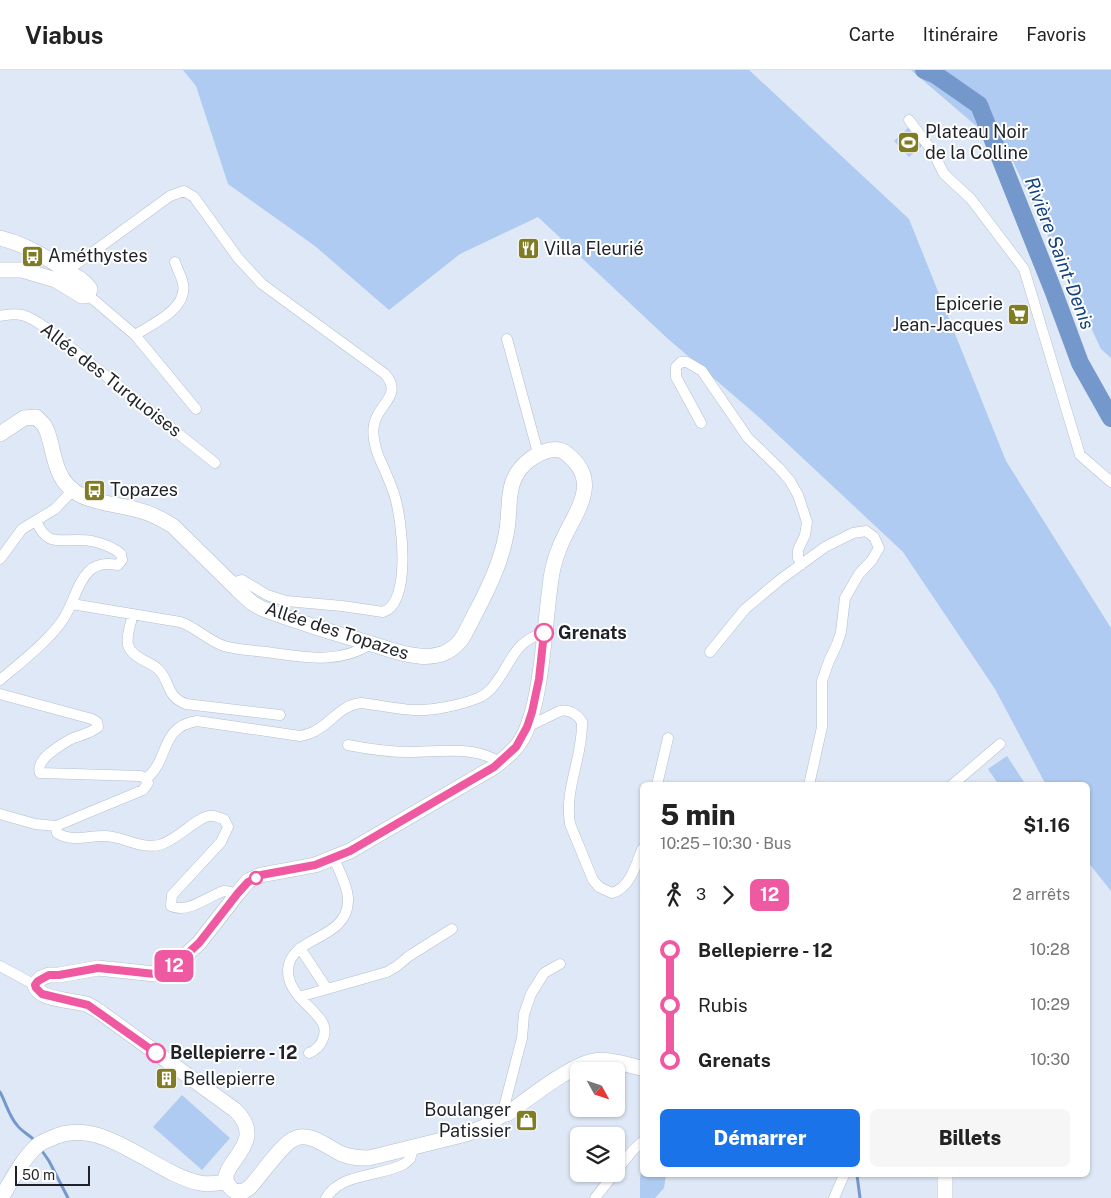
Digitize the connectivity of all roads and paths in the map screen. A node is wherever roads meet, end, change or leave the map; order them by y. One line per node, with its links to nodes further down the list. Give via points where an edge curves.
1 (909, 120): 15 (street, via 933,152 944,174 971,199 1024,269 1080,455)
2 (0, 238): 5 (main road, via 32,250)
3 (174, 262): 8 (street, via 184,284 176,308)
4 (0, 270): 6 (main road, via 22,270 56,280 82,296)
5 (67, 271): 6 (main road, via 85,282 90,289); 20 (street, via 170,196 184,192 194,197 238,258 262,284 385,374 391,383 390,396 377,415 373,434 398,514 403,567 393,606 383,612 286,601 267,596 242,580)
6 (88, 295): 8 (street)
7 (0, 316): 14 (street, Allée des Turquoises, via 28,316 45,327)
8 (135, 335): 10 (street)
9 (506, 339): 13 (street)
10 (196, 409)
11 (701, 423): 19 (street, via 676,377 676,367 681,362 702,371 748,438 790,481 807,522 798,550)
12 (0, 434): 16 (main road, Allée des Topazes, via 24,418 36,417 44,425 59,473)
13 (538, 453): 23 (main road, via 565,451 577,462 584,476 585,491 553,566); 24 (main road, Allée des Topazes, via 514,478 508,495 507,533 501,557 460,641 452,649 431,656 418,656)
14 (215, 463)
15 (1111, 482)
16 (73, 490): 17 (street, via 55,509); 20 (main road, Allée des Topazes, via 93,501 160,518 184,536)
17 (36, 521): 18 (street, via 18,533); 21 (street, via 41,532 52,540 83,540 116,549 121,554 122,560 118,565 107,563 91,569)
18 (0, 560)
19 (802, 564): 25 (street, via 745,609); 36 (street, via 853,532 866,531 874,537 879,548 845,598 837,644 822,681 822,727)
20 (231, 583): 24 (main road, Allée des Topazes, via 263,609)
21 (72, 604): 22 (street); 26 (street, via 63,620)
22 (133, 614): 24 (street, via 187,624 218,644 234,648 327,658 352,654); 28 (street, via 128,638 130,650 160,671 170,693 178,700 186,704)
23 (544, 633): 29 (main road, via 539,679); 34 (street, via 522,644 497,682 484,694 436,709 354,704 314,732 300,736 197,721 183,724 172,734 153,774)
24 (371, 644)
25 (710, 652)
26 (0, 680)
27 (0, 694): 34 (street, via 97,722 98,726 92,732 71,740 46,757 38,768 40,773 141,776)
28 (280, 716)
29 (527, 727): 33 (main road, via 516,747); 40 (street, via 565,710 582,722 569,815 593,880 612,893 619,891)
30 (668, 738): 35 (street)
31 (1000, 744): 37 (street)
32 (348, 745): 33 (street, via 409,752 470,752 494,760)
33 (494, 767): 41 (main road, via 362,846)
34 (146, 779): 39 (street, via 148,784 143,790)
35 (658, 782)
36 (811, 782)
37 (956, 782)
38 (0, 814): 39 (street)
39 (56, 826): 42 (street, via 57,833 64,837 110,836 152,846 167,842 206,817 224,819 228,827 226,834 172,894 171,906 177,909 186,907 224,891)
40 (640, 854)
41 (334, 858): 42 (main road, via 315,865 261,875 248,882); 44 (street, via 346,892 346,911 332,931)
42 (235, 896): 47 (main road, via 199,943 165,971 155,974 98,968 49,975)
43 (452, 929): 48 (street, via 387,972)
44 (300, 948): 48 (street); 49 (street, via 288,967 291,985)
45 (560, 964): 52 (street, via 544,973 531,994)
46 (0, 966): 47 (street)
47 (35, 985): 58 (main road, via 46,996 88,1005 100,1012 242,1117 248,1135 228,1169)
48 (327, 989): 49 (street)
49 (299, 997): 50 (street, via 325,1028 319,1047)
50 (309, 1053)
51 (640, 1068): 52 (main road, via 592,1061 573,1068)
52 (502, 1115): 54 (main road, via 466,1134)
53 (640, 1144): 55 (street)
54 (414, 1146): 58 (main road, via 356,1159 312,1139 298,1137 291,1140 244,1191 236,1192); 61 (street, via 410,1159 404,1164 345,1182)
55 (625, 1160)
56 (843, 1177): 63 (street)
57 (945, 1177): 64 (main road)
58 (226, 1182): 60 (main road, via 211,1184 190,1180 114,1141 72,1131 40,1143 22,1163)
59 (608, 1182): 62 (street)
60 (1, 1198)
61 (326, 1198)
62 (595, 1198)
63 (834, 1198)
64 (945, 1198)

